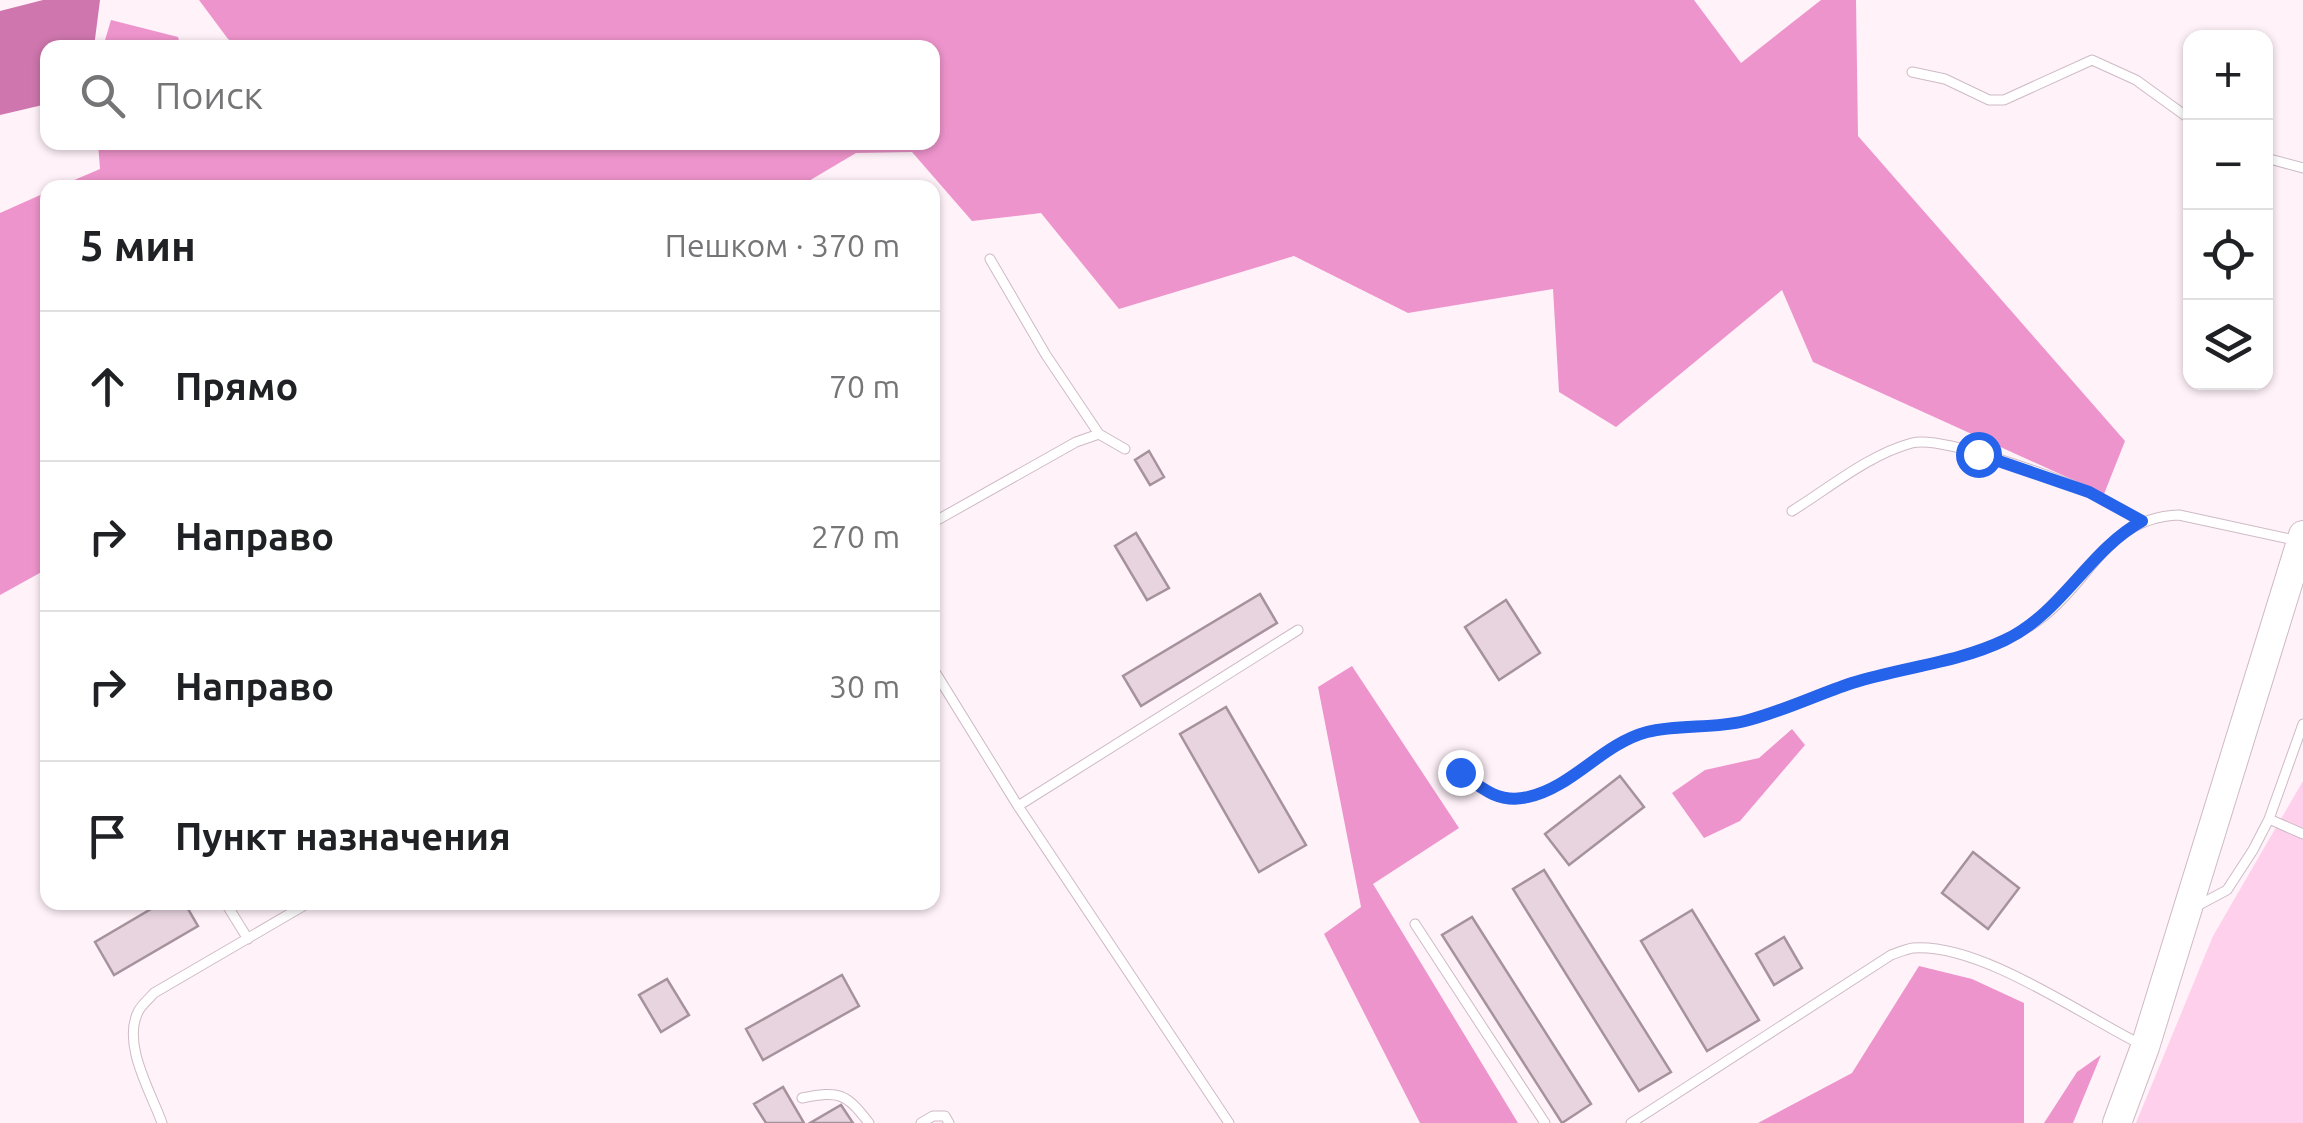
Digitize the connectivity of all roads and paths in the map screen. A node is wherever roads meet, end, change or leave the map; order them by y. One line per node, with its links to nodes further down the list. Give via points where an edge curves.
1 (1912, 72): 2 (lane, via 2004,100 2092,60 2136,80)
2 (2183, 114)
3 (2273, 160): 4 (lane)
4 (2303, 168)
5 (990, 259): 6 (lane)
6 (1099, 434): 7 (lane); 9 (lane)
7 (1125, 449)
8 (1792, 511): 10 (lane, via 1916,441 2058,481)
9 (940, 518)
10 (2142, 521): 11 (lane, via 2178,515); 15 (lane, via 2107,547 2046,615 1978,650 1745,721 1647,732 1526,798 1503,799)
11 (2302, 538): 21 (main road)
12 (1298, 630): 16 (lane)
13 (940, 680): 16 (lane)
14 (2303, 724): 17 (lane)
15 (1460, 772)
16 (1018, 806): 30 (lane)
17 (2270, 819): 18 (lane); 21 (lane, via 2226,890)
18 (2303, 834)
19 (230, 910): 23 (lane)
20 (297, 910): 23 (lane)
21 (2184, 913): 24 (main road)
22 (1415, 924): 31 (lane)
23 (248, 939): 26 (lane, via 154,993 138,1011 132,1032 137,1056)
24 (2145, 1046): 32 (lane, via 1988,964 1912,948 1890,955); 33 (main road)
25 (802, 1098): 27 (lane, via 834,1092)
26 (162, 1123)
27 (869, 1123)
28 (921, 1123): 29 (lane, via 945,1116)
29 (949, 1123)
30 (1229, 1123)
31 (1545, 1123)
32 (1631, 1123)
33 (2117, 1123)

